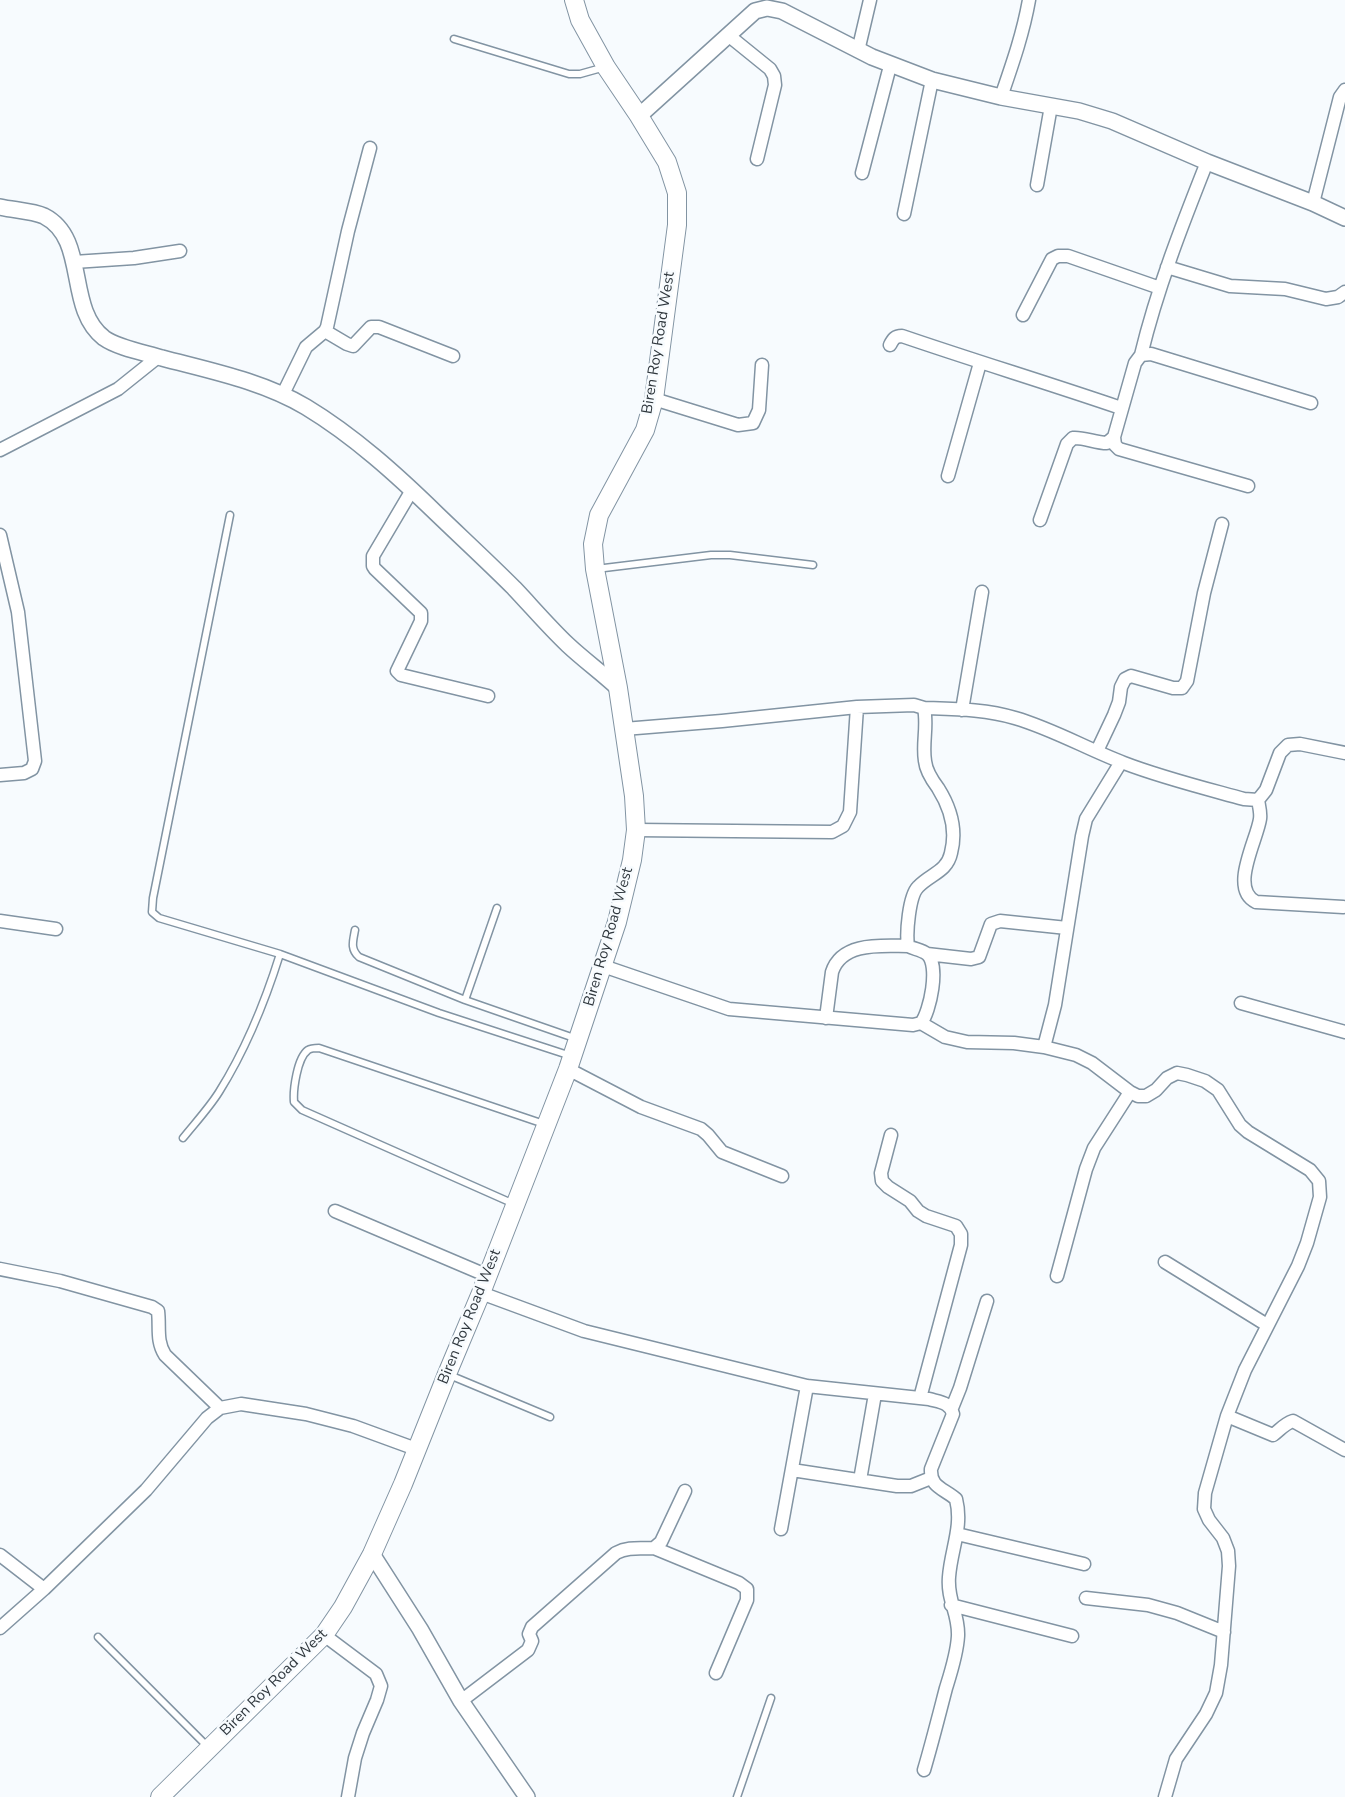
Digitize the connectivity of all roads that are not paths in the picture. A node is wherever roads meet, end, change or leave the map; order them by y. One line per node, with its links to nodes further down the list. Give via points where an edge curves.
1 (574, 0): 8 (main road, Biren Roy Road West, via 580,20)
2 (870, 0): 6 (street)
3 (1029, 0): 11 (street)
4 (728, 35): 6 (street, via 755,11 767,8 782,11); 13 (street); 15 (street, via 770,69 774,76 775,85)
5 (454, 39): 8 (lane, via 570,74)
6 (858, 51): 7 (street)
7 (890, 66): 9 (street); 17 (street)
8 (606, 67): 13 (main road, Biren Roy Road West)
9 (932, 80): 11 (street); 21 (street)
10 (1345, 90): 19 (street, via 1340,97)
11 (1001, 97): 12 (street)
12 (1051, 106): 16 (street, via 1112,121); 18 (street)
13 (639, 116): 37 (main road, Biren Roy Road West, via 667,162 677,193 677,225)
14 (370, 148): 29 (street)
15 (757, 159)
16 (1207, 162): 19 (street); 25 (street)
17 (862, 173)
18 (1037, 185)
19 (1312, 203): 22 (street)
20 (0, 207): 24 (street, via 43,216 57,225 68,242)
21 (904, 214)
22 (1345, 218)
23 (180, 251): 24 (street)
24 (74, 262): 33 (street, via 82,304 89,321 104,338)
25 (1167, 267): 26 (street); 27 (street, via 1230,286 1285,289 1326,299)
26 (1160, 288): 28 (street, via 1068,256 1058,256 1052,259); 31 (street)
27 (1345, 292)
28 (1023, 315)
29 (325, 331): 32 (street, via 353,346 371,327 379,327); 36 (street, via 306,347)
30 (890, 345): 34 (street, via 894,338 902,336)
31 (1141, 355): 38 (street, via 1151,354); 39 (street, via 1135,363)
32 (453, 356)
33 (158, 357): 36 (street); 41 (street, via 118,389)
34 (980, 363): 39 (street); 42 (street)
35 (762, 365): 37 (street, via 759,410 753,423 738,425)
36 (283, 394): 44 (street, via 360,445)
37 (654, 399): 50 (main road, Biren Roy Road West, via 644,430 599,514 593,544)
38 (1311, 403)
39 (1121, 408): 40 (street)
40 (1114, 437): 43 (street, via 1119,449); 46 (street, via 1107,443 1073,438 1067,444)
41 (0, 450)
42 (948, 476)
43 (1248, 486)
44 (412, 490): 52 (street, via 567,644); 53 (street, via 372,561 375,569 421,613 421,621 397,671 401,675)
45 (230, 515): 71 (lane, via 152,912 159,918)
46 (1040, 520)
47 (1222, 524): 58 (street, via 1187,681 1182,688 1173,688 1131,676 1125,679 1114,715)
48 (0, 535): 61 (street, via 18,612 35,761 32,769 24,773)
49 (813, 565): 50 (lane, via 730,555)
50 (595, 569): 52 (main road, Biren Roy Road West)
51 (982, 592): 56 (street)
52 (618, 688): 57 (main road, Biren Roy Road West)
53 (488, 696)
54 (857, 707): 55 (street, via 914,705); 57 (street); 63 (street, via 850,812 843,826 832,832)
55 (924, 708): 56 (street); 70 (street, via 925,763 949,810 953,824 952,852 940,872 916,888 906,937)
56 (962, 710): 58 (street, via 1013,717)
57 (624, 729): 63 (main road, Biren Roy Road West)
58 (1097, 751): 60 (street)
59 (1345, 753): 62 (street, via 1300,744 1288,745 1280,753 1266,790)
60 (1121, 762): 62 (street, via 1161,777); 67 (street, via 1086,819)
61 (0, 775)
62 (1258, 800): 65 (street, via 1260,816 1249,853 1245,893 1256,902)
63 (636, 830): 73 (main road, Biren Roy Road West, via 617,922)
64 (497, 908): 74 (lane)
65 (1343, 908)
66 (0, 922): 68 (street)
67 (1067, 928): 72 (street, via 1000,921 991,924 978,957); 80 (street, via 1055,1005)
68 (56, 929)
69 (355, 930): 74 (lane, via 352,944 359,957)
70 (908, 946): 72 (street); 76 (street, via 868,946 855,950 834,965)
71 (280, 954): 81 (lane); 85 (lane, via 258,1017 231,1073)
72 (927, 954): 77 (street, via 934,972 930,1003)
73 (603, 966): 76 (street, via 729,1009); 79 (main road, Biren Roy Road West)
74 (465, 1000): 79 (lane)
75 (1242, 1002): 78 (street)
76 (826, 1018): 77 (street)
77 (921, 1023): 80 (street, via 945,1037 967,1042)
78 (1345, 1032)
79 (578, 1039): 81 (main road, Biren Roy Road West)
80 (1044, 1047): 82 (street, via 1076,1055 1092,1063)
81 (570, 1063): 83 (main road, Biren Roy Road West); 86 (street, via 640,1107 701,1130 722,1152)
82 (1130, 1092): 92 (street, via 1094,1148); 95 (street, via 1146,1096 1177,1073 1206,1081 1218,1090 1240,1125 1310,1170 1319,1181 1320,1197 1307,1243)
83 (546, 1124): 87 (main road, Biren Roy Road West); 87 (lane, via 319,1048 309,1049 302,1057 293,1091 294,1102 302,1110)
84 (891, 1135): 99 (street, via 881,1173 882,1181 910,1201 918,1212 956,1226 961,1234)
85 (183, 1138)
86 (782, 1176)
87 (515, 1204): 91 (main road, Biren Roy Road West)
88 (335, 1212): 91 (street)
89 (1165, 1262): 95 (street)
90 (0, 1269): 100 (street, via 60,1281 152,1307 158,1311 158,1338 164,1356)
91 (488, 1276): 93 (main road, Biren Roy Road West)
92 (1057, 1276)
93 (481, 1293): 96 (main road, Biren Roy Road West); 97 (street, via 584,1331)
94 (987, 1301): 101 (street)
95 (1267, 1325): 102 (street)
96 (447, 1374): 103 (lane); 104 (main road, Biren Roy Road West)
97 (807, 1386): 98 (street); 106 (street)
98 (875, 1394): 99 (street); 108 (street)
99 (920, 1398): 101 (street)
100 (220, 1408): 104 (street, via 241,1404 306,1414 352,1426); 116 (street, via 207,1418 146,1490)
101 (952, 1408): 107 (street, via 953,1414 931,1469)
102 (1228, 1416): 105 (street, via 1273,1435 1292,1421); 120 (street, via 1205,1493 1204,1508 1228,1551)
103 (550, 1417)
104 (416, 1449): 114 (main road, Biren Roy Road West)
105 (1345, 1450)
106 (792, 1470): 108 (street); 110 (street)
107 (931, 1478): 108 (street, via 912,1486); 111 (street, via 935,1485 956,1499 959,1512)
108 (860, 1480)
109 (685, 1491): 112 (street, via 661,1542)
110 (781, 1529)
111 (957, 1534): 115 (street); 118 (street, via 949,1574)
112 (654, 1548): 124 (street, via 747,1589 747,1600); 126 (street, via 632,1548 616,1553 532,1627 528,1650)
113 (0, 1554): 116 (street)
114 (372, 1554): 121 (main road, Biren Roy Road West); 126 (street)
115 (1084, 1564)
116 (44, 1590): 119 (street)
117 (1086, 1598): 120 (street, via 1148,1605)
118 (951, 1605): 122 (street); 128 (street, via 958,1620 958,1638)
119 (0, 1628)
120 (1224, 1632): 133 (street, via 1216,1694 1176,1759)
121 (324, 1635): 127 (main road, Biren Roy Road West); 130 (street, via 376,1674 380,1686 355,1758)
122 (1072, 1636)
123 (98, 1637): 127 (lane)
124 (716, 1673)
125 (771, 1698): 132 (lane)
126 (461, 1701): 131 (street)
127 (209, 1748): 129 (main road, Biren Roy Road West)
128 (924, 1770)
129 (160, 1797)
130 (348, 1797)
131 (527, 1797)
132 (737, 1797)
133 (1165, 1797)

